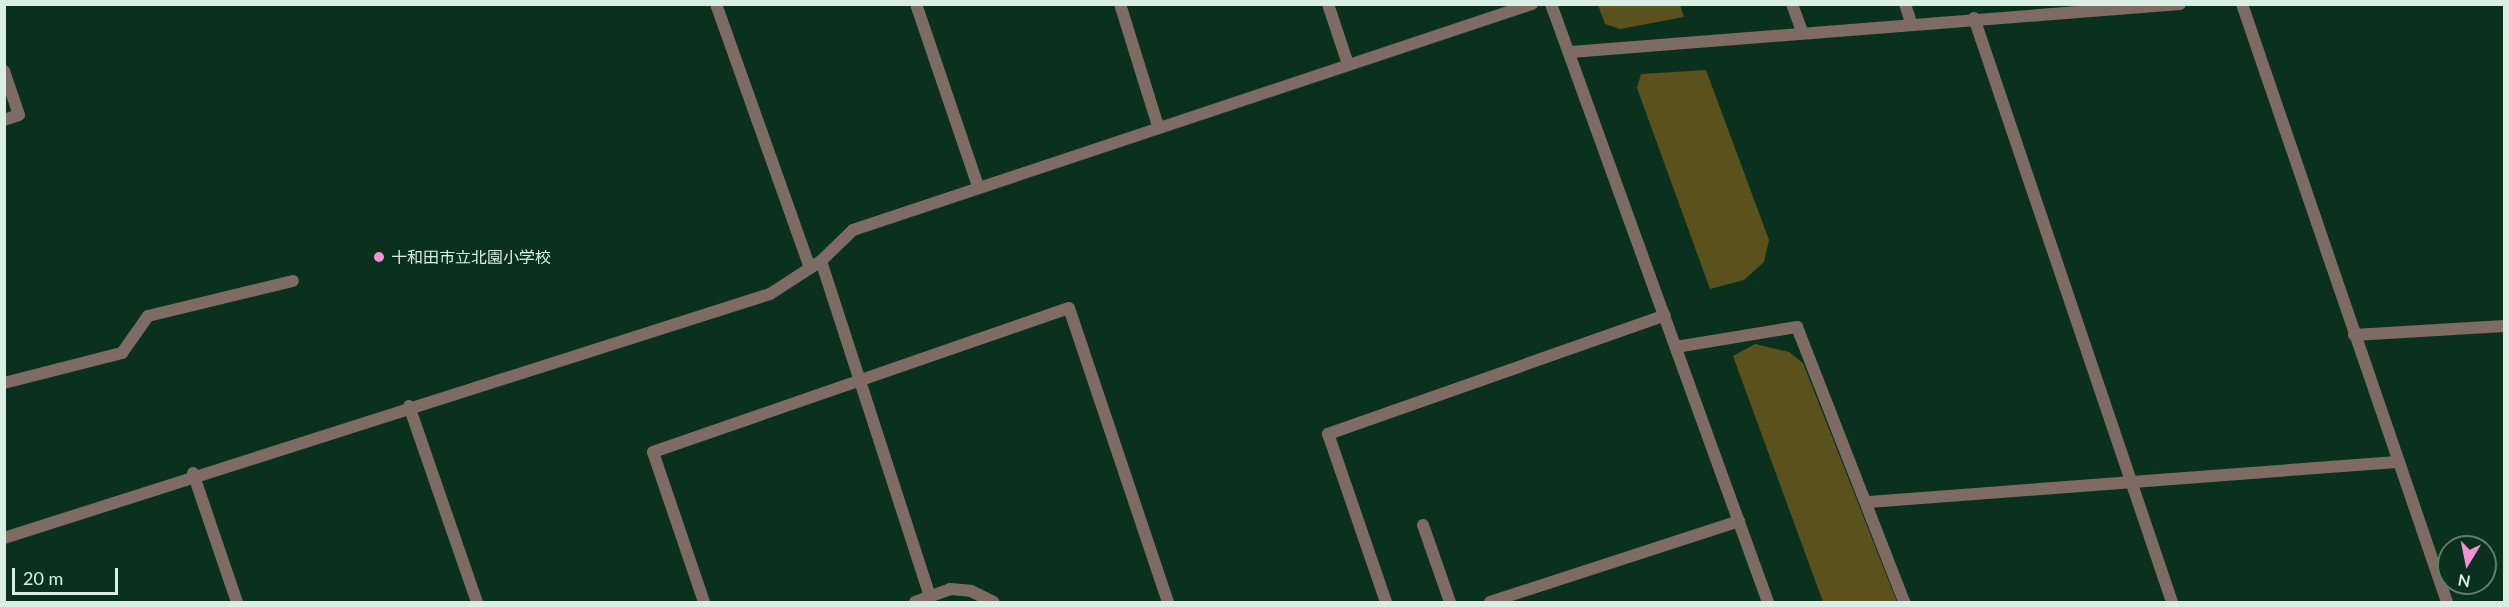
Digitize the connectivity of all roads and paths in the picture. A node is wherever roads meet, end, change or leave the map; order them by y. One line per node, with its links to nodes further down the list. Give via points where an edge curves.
1 (716, 4): 22 (street)
2 (916, 4): 20 (street)
3 (1120, 4): 19 (street)
4 (1328, 4): 16 (street)
5 (1532, 4): 16 (street)
6 (1551, 4): 15 (street)
7 (1792, 4): 14 (street)
8 (1905, 4): 13 (street)
9 (2180, 4): 11 (street)
10 (2242, 4): 26 (street)
11 (2121, 6): 12 (street)
12 (1974, 18): 13 (street); 33 (street)
13 (1911, 22): 14 (street)
14 (1802, 32): 15 (street)
15 (1571, 52): 24 (street)
16 (1348, 64): 19 (street)
17 (4, 71): 18 (street, via 19,115)
18 (4, 120)
19 (1158, 126): 20 (street)
20 (978, 186): 21 (street, via 853,230)
21 (821, 261): 22 (street); 28 (street)
22 (810, 268): 30 (street, via 770,294)
23 (293, 281): 29 (street, via 148,316 122,353)
24 (1665, 315): 27 (street); 45 (street, via 1328,434)
25 (2505, 326): 26 (street)
26 (2354, 335): 31 (street)
27 (1676, 347): 34 (street, via 1797,327); 35 (street)
28 (862, 380): 38 (street); 41 (street, via 653,453); 44 (street, via 1070,308)
29 (4, 383)
30 (409, 406): 32 (street); 40 (street)
31 (2396, 462): 33 (street); 51 (street)
32 (193, 473): 37 (street); 39 (street)
33 (2132, 483): 34 (street); 50 (street)
34 (1869, 502): 49 (street)
35 (1738, 521): 47 (street); 48 (street)
36 (1423, 525): 46 (street)
37 (4, 538)
38 (929, 594): 42 (street); 43 (street, via 971,591)
39 (237, 603)
40 (477, 603)
41 (704, 603)
42 (915, 603)
43 (994, 603)
44 (1168, 603)
45 (1386, 603)
46 (1450, 603)
47 (1490, 603)
48 (1768, 603)
49 (1904, 603)
50 (2172, 603)
51 (2447, 603)

